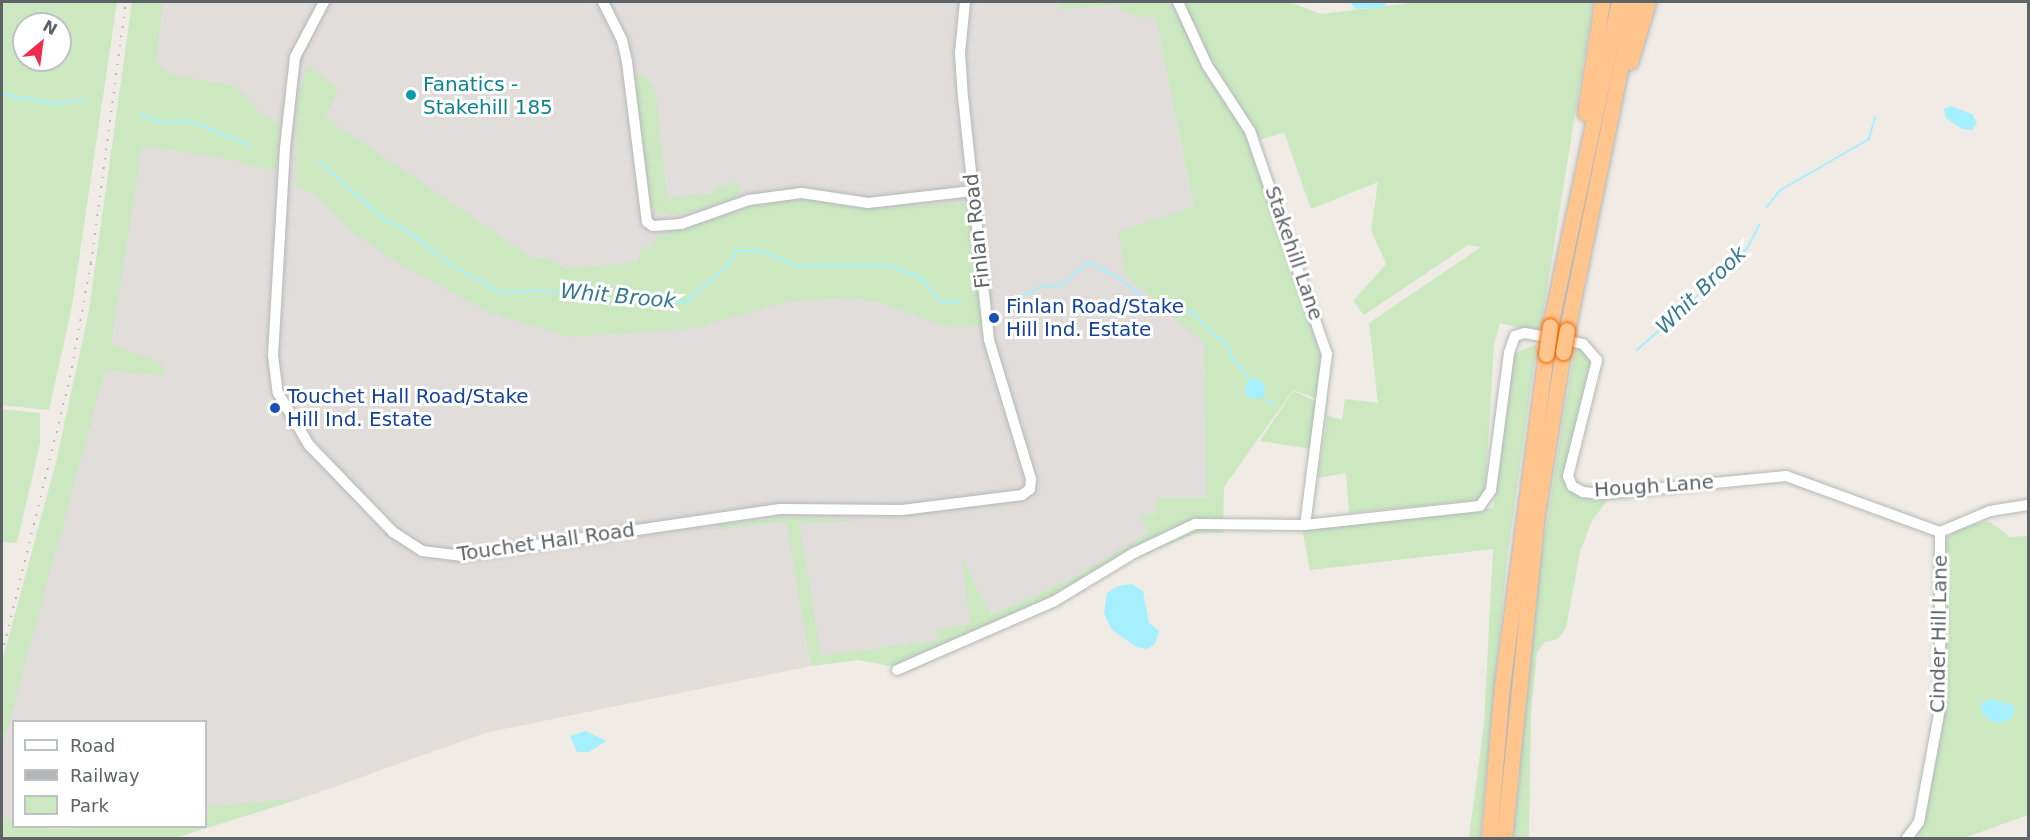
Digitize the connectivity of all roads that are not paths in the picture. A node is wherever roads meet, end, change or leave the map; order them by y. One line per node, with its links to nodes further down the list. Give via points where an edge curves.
1 (324, 2): 12 (street, Touchet Hall Road, via 295,57 285,148 274,372 278,393 295,428 403,540 422,551 461,556 772,509 902,510 1014,496)
2 (603, 2): 9 (street, via 622,40 627,62 647,222 653,226 681,224 749,200 802,193 868,203)
3 (965, 2): 9 (street, Finlan Road, via 960,53)
4 (1178, 2): 14 (street, Stakehill Lane, via 1207,65 1250,130 1328,354)
5 (1602, 2): 11 (highway)
6 (1619, 2): 11 (highway)
7 (1634, 2): 10 (highway)
8 (1648, 2): 10 (highway)
9 (972, 191): 12 (street, Finlan Road, via 989,340 1031,478)
10 (1583, 242): 18 (highway, bridge, via 1537,514)
11 (1560, 273): 17 (highway, bridge, via 1502,686)
12 (1030, 489)
13 (2028, 505): 15 (street, via 1990,511)
14 (1305, 525): 15 (street, Hough Lane, via 1480,506 1491,490 1509,353 1515,336 1525,333 1583,344 1598,360 1568,476 1572,486 1584,492 1602,494 1786,476); 16 (street, via 1195,524 1134,553 1053,602)
15 (1940, 532): 19 (street, Cinder Hill Lane, via 1940,709 1919,822)
16 (897, 670)
17 (1489, 838)
18 (1504, 838)
19 (1907, 838)

